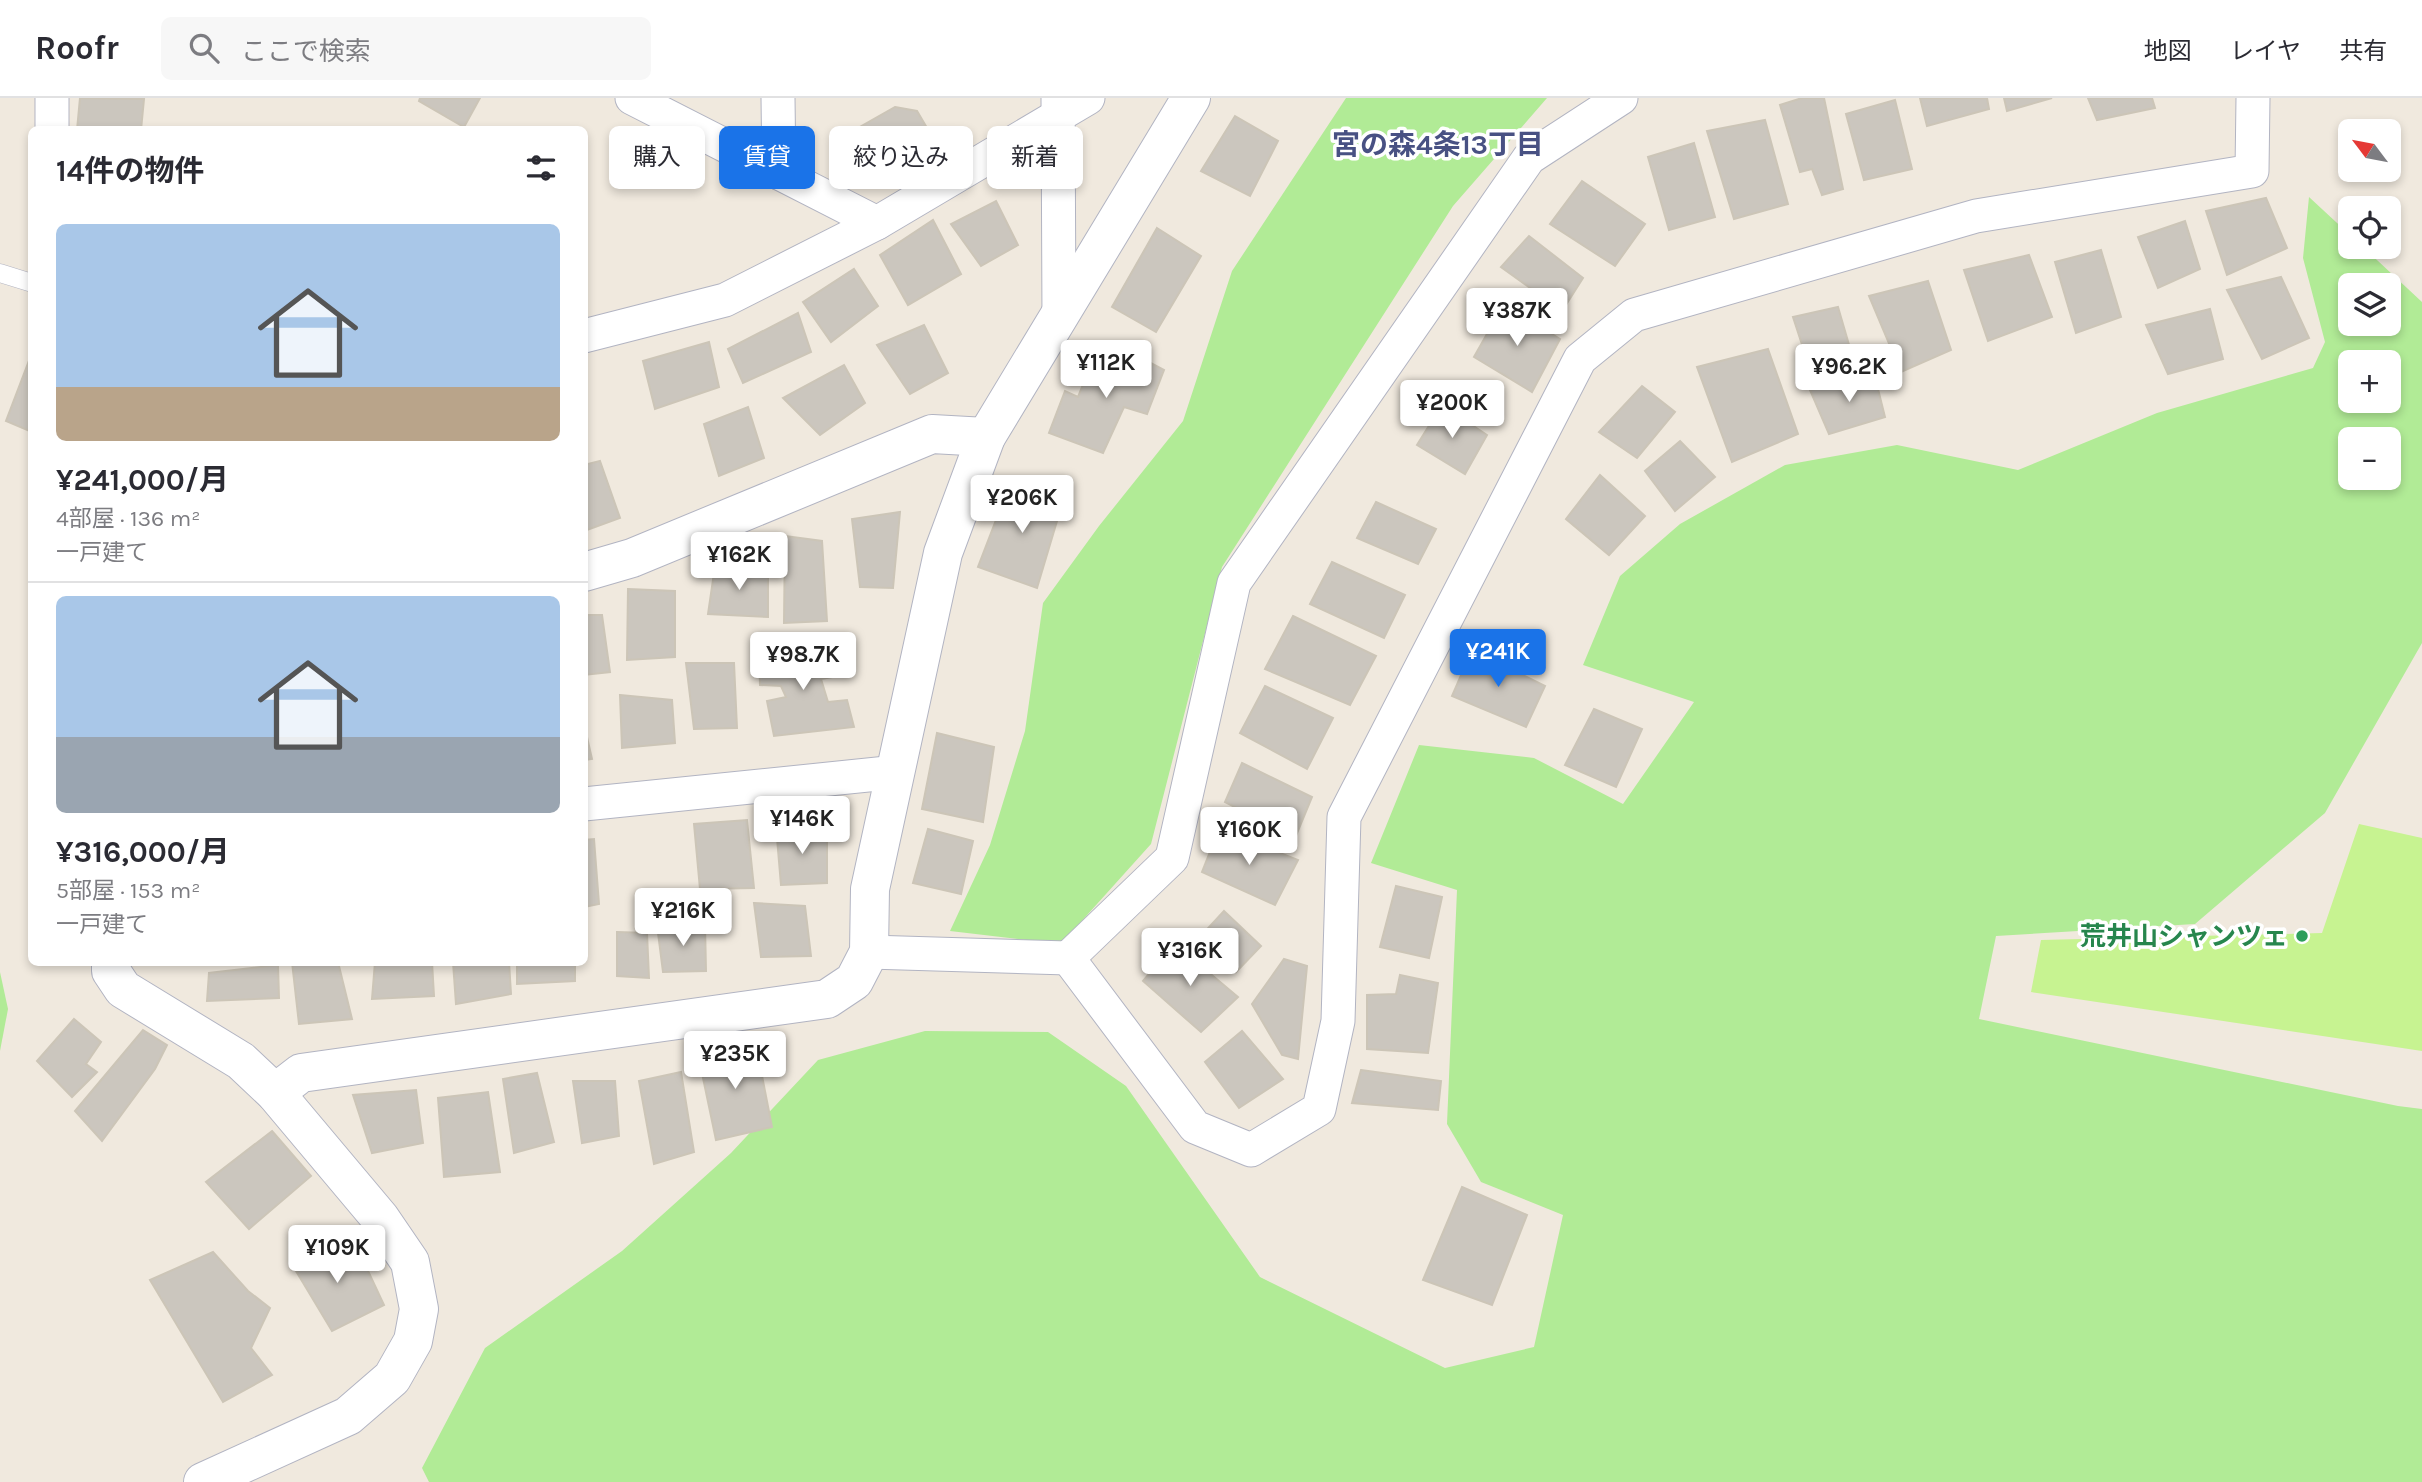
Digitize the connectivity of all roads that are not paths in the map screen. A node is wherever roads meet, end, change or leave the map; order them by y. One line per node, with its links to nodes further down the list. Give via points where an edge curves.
1 (52, 98): 9 (street)
2 (632, 98): 11 (street)
3 (778, 98): 10 (street)
4 (1088, 98): 8 (street)
5 (1191, 98): 16 (street)
6 (1621, 98): 23 (street, via 1529,158 1234,583 1172,858)
7 (2253, 98): 23 (street, via 2252,172 1976,216 1634,315 1580,359 1344,817 1338,1021 1319,1109 1251,1150 1195,1127)
8 (1058, 106): 13 (street); 16 (street)
9 (52, 126)
10 (778, 126)
11 (719, 142)
12 (810, 189): 13 (street)
13 (877, 223): 17 (street, via 725,300)
14 (0, 273): 15 (lane)
15 (28, 282)
16 (1059, 320): 18 (street)
17 (588, 335)
18 (986, 437): 19 (street, via 932,434 632,558); 20 (street, via 943,553)
19 (588, 571)
20 (897, 772): 21 (street); 22 (street, via 870,889)
21 (588, 804)
22 (869, 952): 23 (street); 25 (street, via 853,981 827,999 301,1073)
23 (1068, 958)
24 (111, 966): 25 (street, via 123,989 241,1061)
25 (275, 1093): 26 (street, via 380,1218 410,1262 419,1309 413,1340 392,1378 348,1416)
26 (203, 1482)

